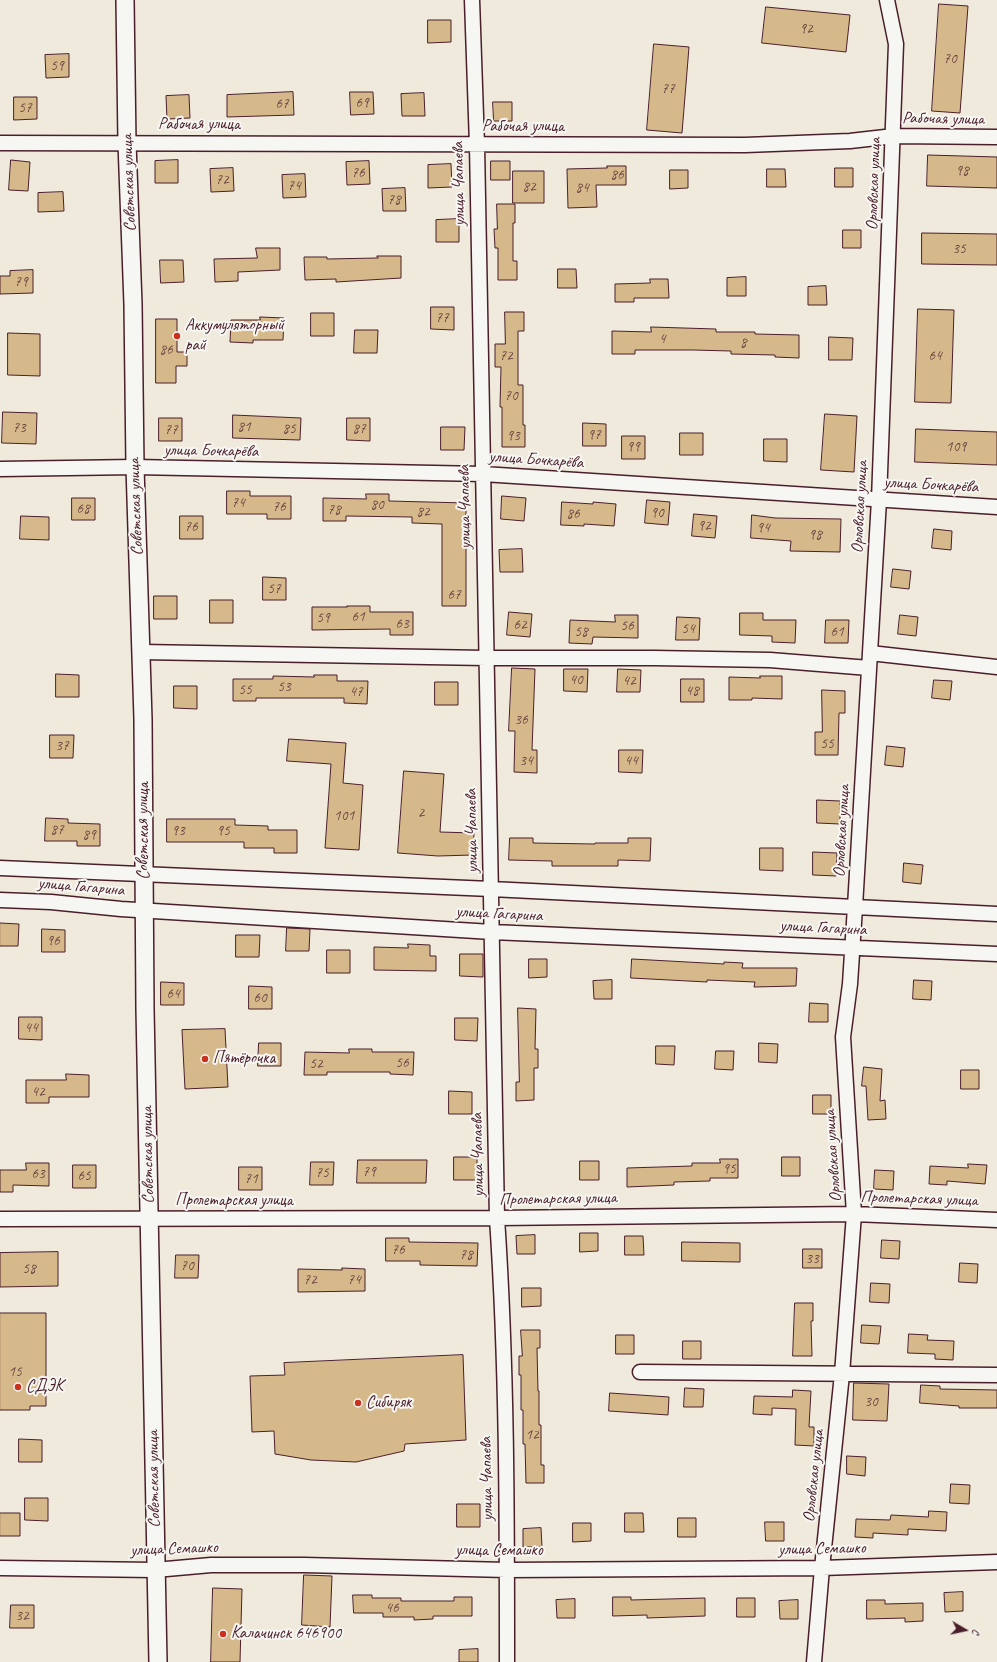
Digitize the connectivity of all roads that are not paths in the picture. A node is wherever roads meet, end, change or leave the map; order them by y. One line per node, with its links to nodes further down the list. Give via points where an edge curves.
1 (125, 0): 7 (street, Советская улица)
2 (472, 0): 8 (street, улица Чапаева)
3 (887, 0): 4 (street, Орловская улица, via 896,44)
4 (894, 136): 5 (street, Рабочая улица); 8 (street, Рабочая улица, via 850,141 745,145); 12 (street, Орловская улица)
5 (997, 137)
6 (0, 143): 7 (street, Рабочая улица)
7 (127, 143): 8 (street, Рабочая улица); 9 (street, Советская улица, via 133,304)
8 (477, 145): 11 (street, улица Чапаева)
9 (134, 467): 10 (street, улица Бочкарёва); 11 (street, улица Бочкарёва); 14 (street, Советская улица)
10 (0, 469)
11 (483, 474): 12 (street, улица Бочкарёва); 16 (street, улица Чапаева)
12 (879, 500): 13 (street, улица Бочкарёва); 15 (street, Орловская улица)
13 (997, 507)
14 (141, 652): 16 (street); 20 (street, Советская улица)
15 (870, 653): 17 (street); 18 (street, Орловская улица)
16 (486, 658): 18 (street, via 763,660); 21 (street, улица Чапаева)
17 (997, 667)
18 (869, 668): 23 (street, Орловская улица)
19 (0, 868): 20 (street, улица Гагарина)
20 (144, 874): 21 (street, улица Гагарина); 24 (street, Советская улица)
21 (491, 889): 23 (street, улица Гагарина); 26 (street, улица Чапаева)
22 (0, 900): 24 (street, улица Гагарина)
23 (855, 907): 25 (street, улица Гагарина); 27 (street, Орловская улица)
24 (145, 910): 26 (street, улица Гагарина); 32 (street, Советская улица)
25 (997, 914)
26 (492, 932): 27 (street, улица Гагарина); 30 (street, улица Чапаева)
27 (852, 947): 28 (street, улица Гагарина); 29 (street, Орловская улица, via 843,1037)
28 (997, 954)
29 (854, 1214): 30 (street, Пролетарская улица); 33 (street, Пролетарская улица); 35 (street, Орловская улица)
30 (497, 1218): 32 (street, Пролетарская улица); 41 (street, улица Чапаева, via 502,1293)
31 (0, 1219): 32 (street, Пролетарская улица)
32 (149, 1220): 40 (street, Советская улица)
33 (997, 1220)
34 (640, 1372): 35 (street)
35 (842, 1374): 36 (street); 39 (street, Орловская улица)
36 (997, 1375)
37 (997, 1562): 39 (street, улица Семашко)
38 (0, 1568): 40 (street, улица Семашко)
39 (822, 1568): 41 (street, улица Семашко); 44 (street, Орловская улица)
40 (155, 1570): 41 (street, улица Семашко, via 211,1565 304,1565); 42 (street, Советская улица)
41 (507, 1570): 43 (street, улица Чапаева)
42 (158, 1662)
43 (507, 1662)
44 (814, 1662)

